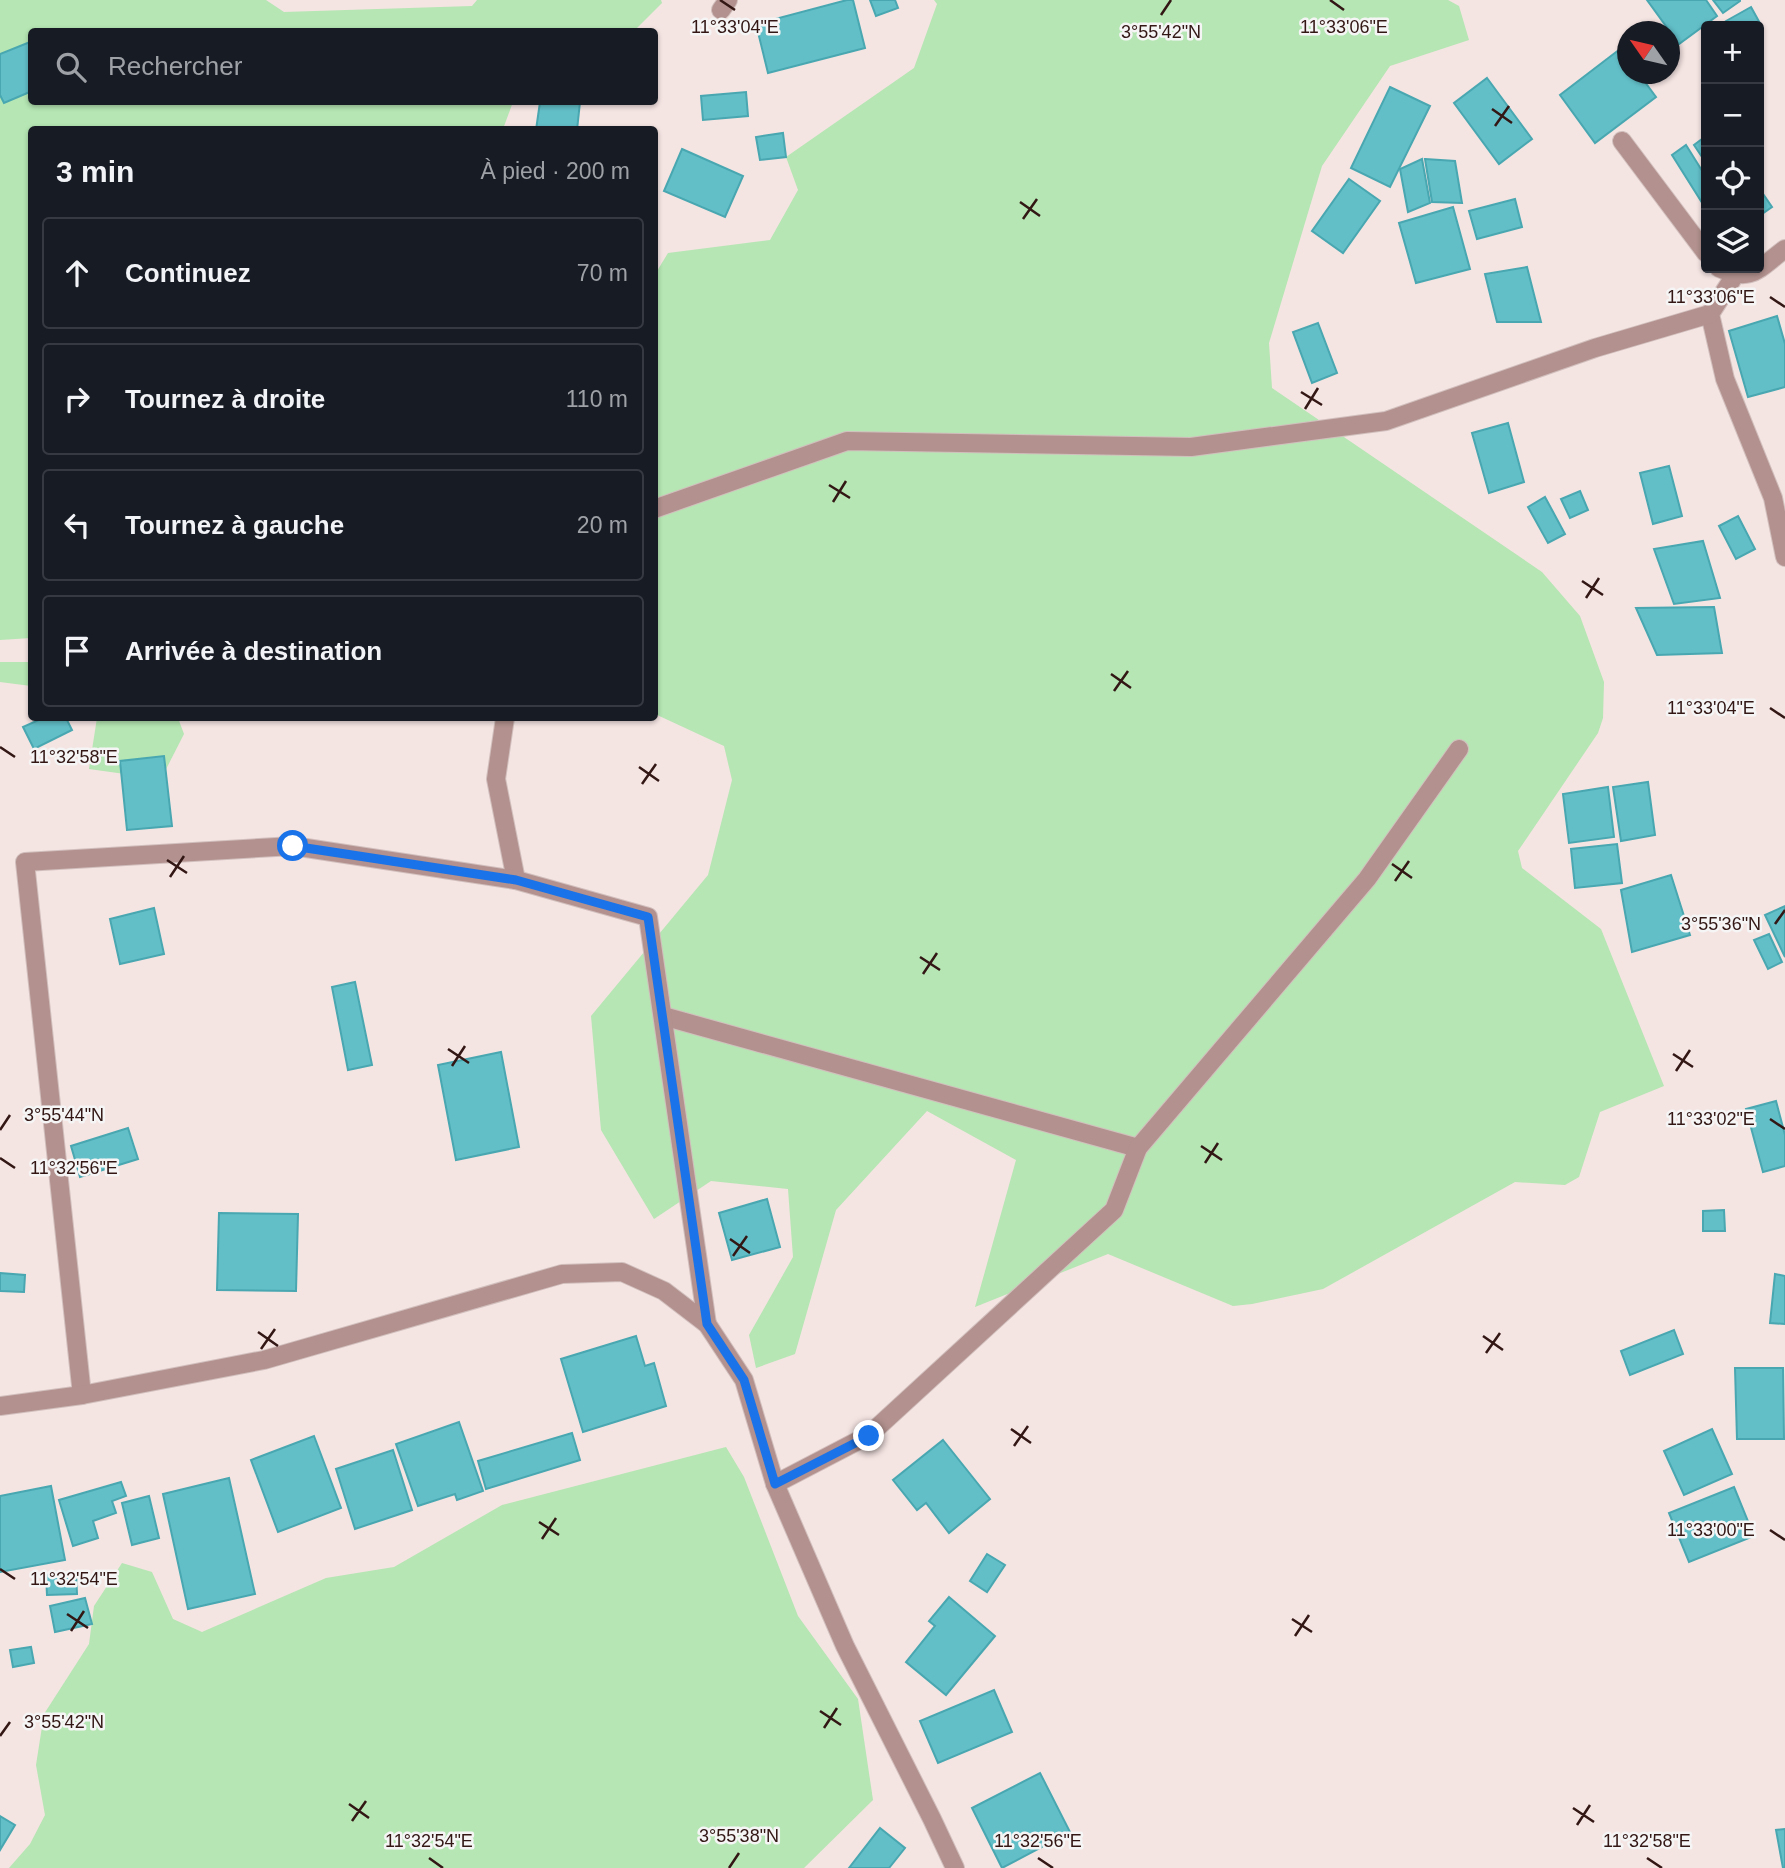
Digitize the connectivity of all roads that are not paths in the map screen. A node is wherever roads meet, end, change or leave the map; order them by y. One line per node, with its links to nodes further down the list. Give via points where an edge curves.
1 (1622, 141): 2 (street)
2 (1701, 246)
3 (1785, 249): 4 (street)
4 (1764, 264)
5 (1727, 273): 8 (street)
6 (1732, 273): 7 (street)
7 (1752, 273)
8 (1710, 314): 9 (street, via 1595,348 1386,421 1191,447 847,440); 10 (street, via 1725,379 1773,498)
9 (658, 508)
10 (1785, 557)
11 (505, 721): 13 (street, via 496,779)
12 (1459, 749): 15 (street, via 1367,878)
13 (516, 880): 14 (street, via 648,917); 17 (street, via 293,846 25,862)
14 (663, 1016): 15 (street); 16 (street)
15 (1138, 1148): 19 (street, via 1114,1210 869,1436)
16 (707, 1324): 17 (street, via 664,1291 622,1272 562,1274 264,1360); 19 (street, via 744,1380)
17 (82, 1395): 18 (street)
18 (0, 1406)
19 (775, 1484): 20 (street, via 845,1646)
20 (955, 1868)

